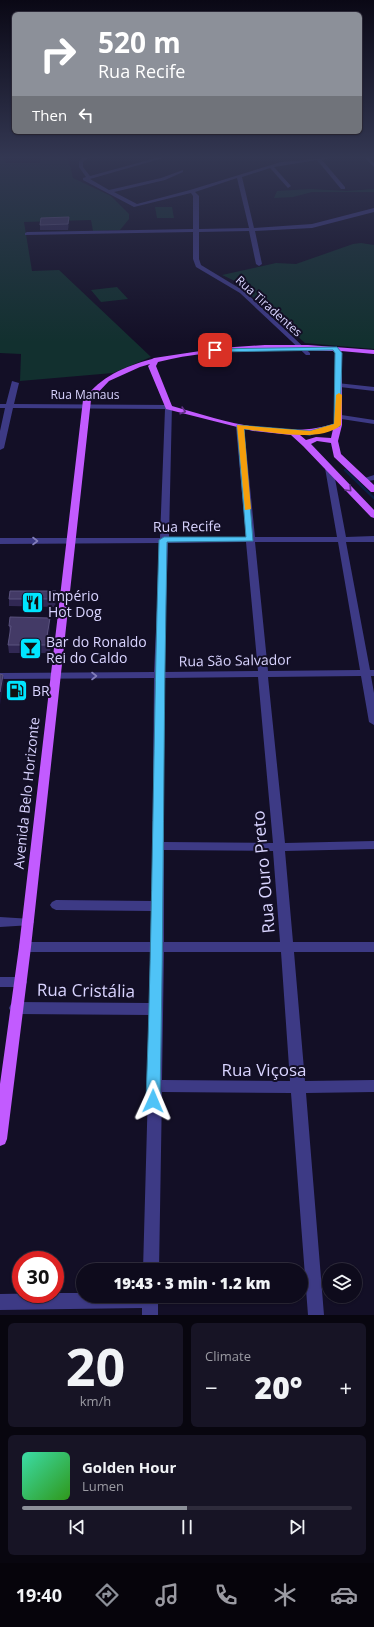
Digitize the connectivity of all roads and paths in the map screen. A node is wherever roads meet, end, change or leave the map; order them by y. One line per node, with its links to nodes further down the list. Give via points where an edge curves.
1 (195, 219): 5 (street, Rua Tiradentes)
2 (250, 219): 4 (street)
3 (338, 219): 4 (street, via 312,226)
4 (252, 230): 5 (street); 7 (street)
5 (195, 231): 6 (street); 8 (street, Rua Tiradentes, via 198,266 242,292)
6 (27, 234)
7 (259, 264)
8 (302, 348): 9 (main road, Avenida Belo Horizonte); 11 (street, Rua Tiradentes); 13 (main road, Avenida Belo Horizonte, via 199,351)
9 (337, 351): 10 (main road, Avenida Belo Horizonte); 11 (main road, Avenida Belo Horizonte); 12 (main road, Avenida Belo Horizonte); 17 (main road)
10 (374, 352)
11 (308, 354): 14 (main road, Avenida Belo Horizonte, via 199,356)
12 (374, 357)
13 (156, 359): 14 (main road); 16 (main road, Avenida Belo Horizonte, via 123,370)
14 (152, 366): 16 (main road, Avenida Belo Horizonte); 22 (main road)
15 (15, 383): 20 (street)
16 (100, 384): 21 (main road, Avenida Belo Horizonte, via 91,393)
17 (340, 385): 18 (street); 23 (main road)
18 (374, 389)
19 (0, 406): 20 (street, Rua Manaus)
20 (10, 406): 21 (street, Rua Manaus); 30 (street)
21 (86, 406): 22 (street, Rua Manaus); 41 (main road, Avenida Belo Horizonte)
22 (169, 406): 26 (main road, one-way to 26); 39 (street)
23 (338, 416): 24 (street); 25 (main road)
24 (374, 422)
25 (338, 425): 27 (main road, via 310,433); 28 (main road)
26 (240, 427): 27 (main road); 36 (street, Rua Ouro Preto)
27 (292, 432): 29 (main road)
28 (334, 441): 29 (main road, via 316,439); 33 (main road, via 337,455)
29 (306, 444): 31 (main road)
30 (0, 448)
31 (329, 468): 35 (main road, one-way to 35); 37 (street)
32 (374, 477): 33 (street)
33 (363, 480): 34 (main road)
34 (374, 490)
35 (374, 515)
36 (250, 539): 37 (street, Rua Recife); 39 (street, Rua Recife); 42 (street, Rua Ouro Preto)
37 (340, 539): 38 (street, Rua Recife); 43 (street)
38 (374, 539)
39 (164, 540): 41 (street, Rua Recife); 44 (street)
40 (0, 541): 41 (street, Rua Recife, one-way to 41)
41 (70, 541): 46 (main road, Avenida Belo Horizonte)
42 (262, 673): 43 (street, Rua São Salvador); 44 (street, Rua São Salvador); 50 (street, Rua Ouro Preto)
43 (369, 673): 47 (street)
44 (159, 675): 46 (street, Rua São Salvador, one-way to 44); 49 (street)
45 (0, 676): 46 (street, Rua São Salvador)
46 (55, 676): 54 (main road, Avenida Belo Horizonte)
47 (374, 722)
48 (374, 845): 50 (street)
49 (158, 846): 50 (street); 52 (street)
50 (279, 847): 58 (street, Rua Ouro Preto)
51 (56, 905): 52 (street)
52 (158, 906): 57 (street)
53 (0, 922): 54 (street)
54 (28, 922): 55 (main road, Avenida Belo Horizonte)
55 (25, 947): 57 (street); 60 (main road, Avenida Belo Horizonte)
56 (374, 947): 58 (street)
57 (158, 948): 58 (street); 62 (street)
58 (287, 948): 65 (street, Rua Ouro Preto)
59 (0, 982): 60 (street)
60 (20, 982): 61 (main road, Avenida Belo Horizonte)
61 (16, 1008): 62 (street, Rua Cristália); 66 (main road, Avenida Belo Horizonte)
62 (156, 1009): 63 (street)
63 (153, 1086): 65 (street, Rua Viçosa); 67 (street)
64 (374, 1086): 65 (street, Rua Viçosa)
65 (298, 1087): 70 (street, Rua Ouro Preto)
66 (0, 1139)
67 (151, 1263)
68 (0, 1302): 69 (street)
69 (150, 1304)
70 (316, 1315)

